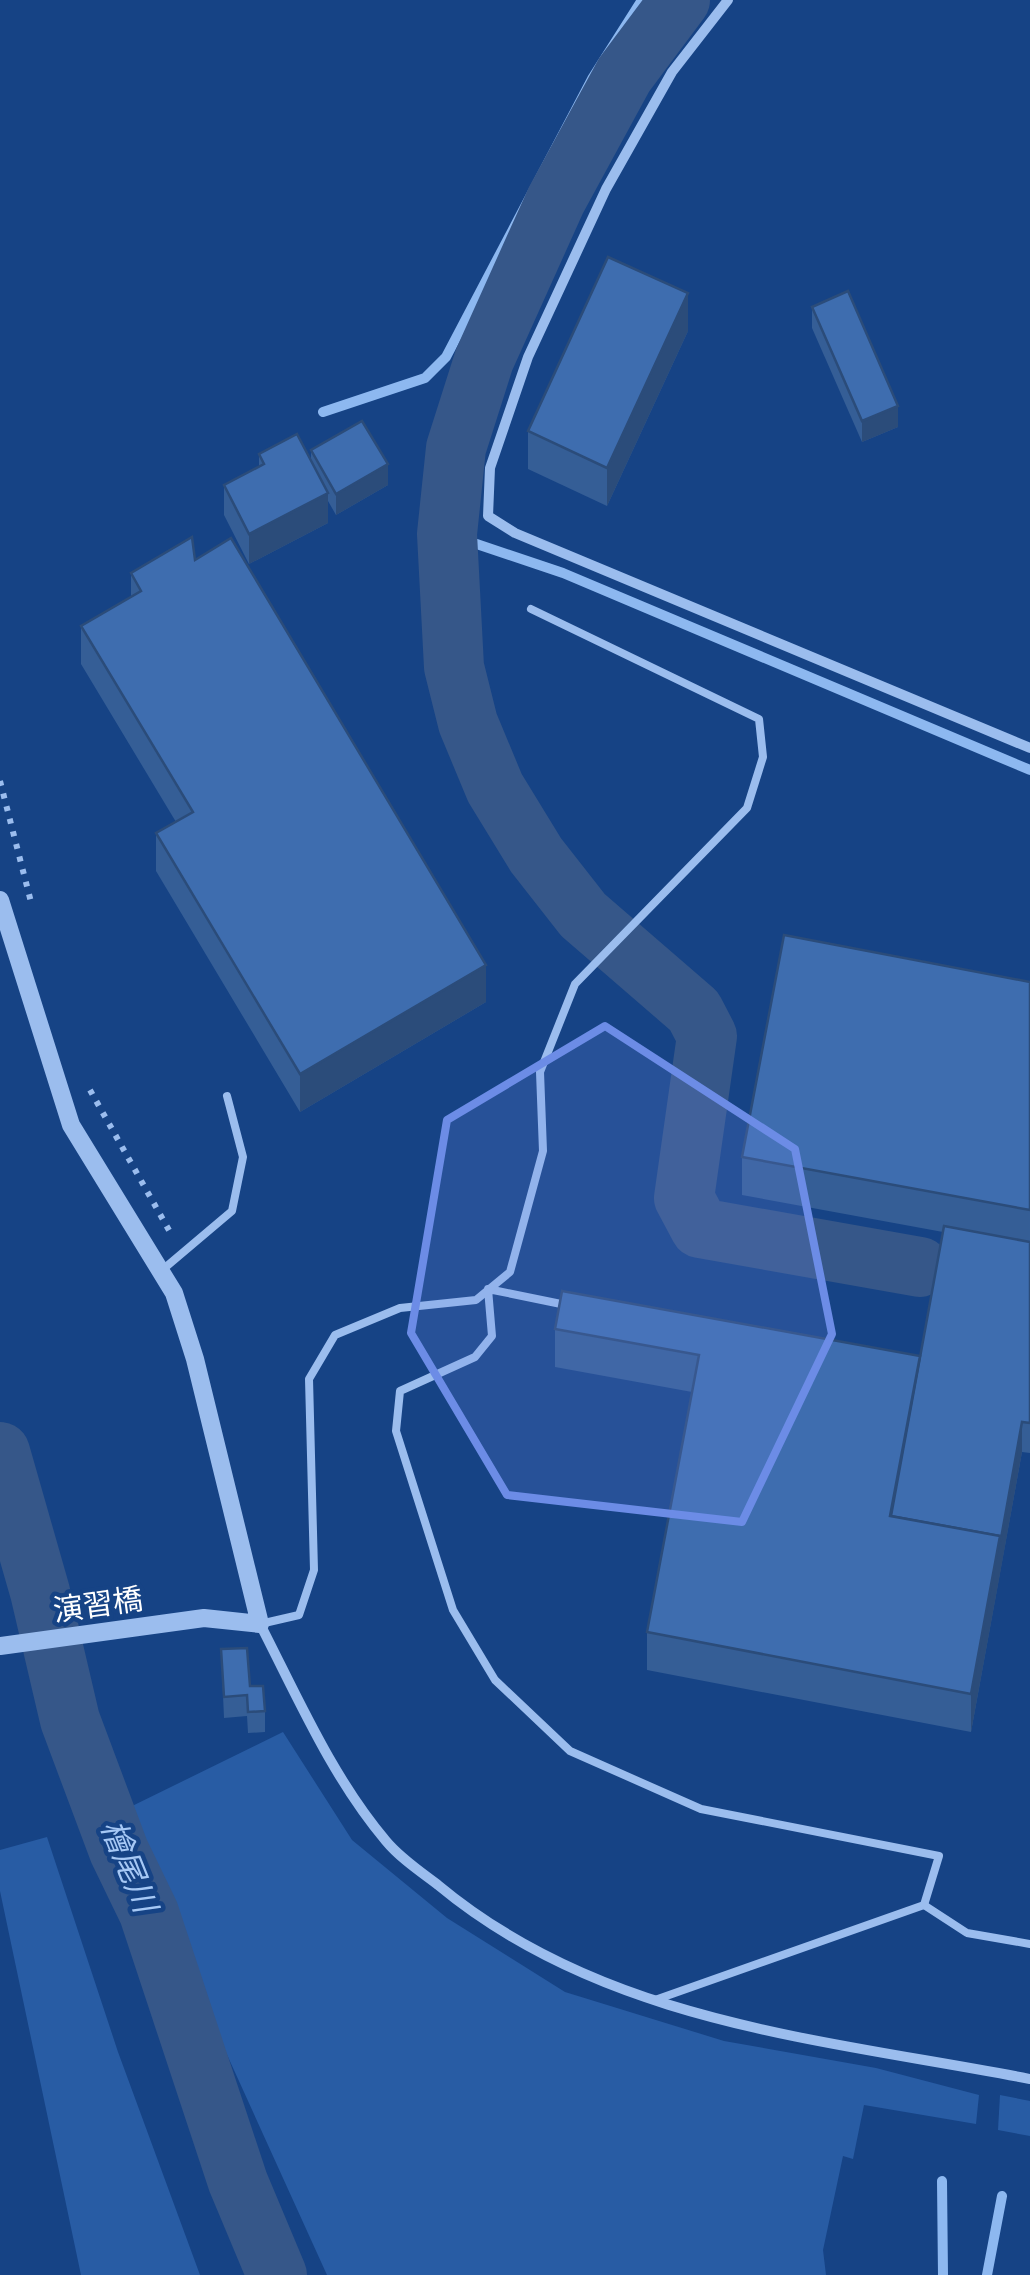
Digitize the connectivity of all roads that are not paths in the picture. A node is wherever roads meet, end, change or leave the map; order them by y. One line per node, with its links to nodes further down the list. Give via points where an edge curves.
1 (728, 0): 3 (street, via 672,72 590,222 528,357 490,468 488,516 515,533)
2 (530, 609): 7 (lane, via 759,718 763,757 747,808 575,984 540,1072 543,1150 510,1272)
3 (1030, 748)
4 (0, 900): 6 (street, via 72,1124)
5 (227, 1096): 6 (lane, via 243,1157 232,1211)
6 (162, 1271): 9 (street, via 196,1359)
7 (488, 1289): 8 (lane); 9 (lane, via 476,1300 400,1308 335,1335 309,1379 314,1570 299,1614); 11 (lane, via 492,1336 475,1357 400,1391 396,1432 454,1610 495,1680 570,1751 701,1809 939,1856)
8 (582, 1308)
9 (260, 1624): 10 (street, 演習橋, via 204,1618); 13 (street, via 335,1769 388,1844 480,1920 584,1977)
10 (0, 1646)
11 (924, 1905): 12 (lane, via 968,1933); 13 (lane)
12 (1030, 1944)
13 (651, 2002): 14 (street)
14 (1030, 2079)

